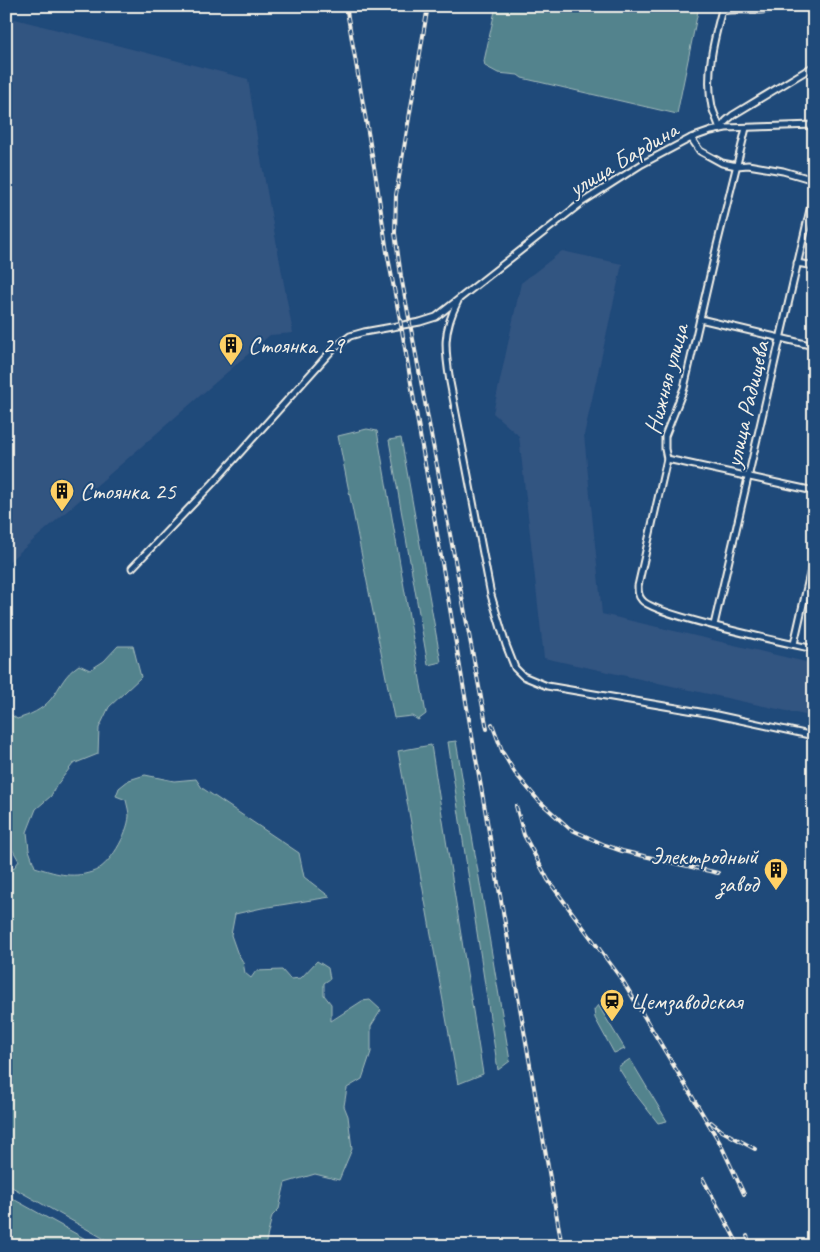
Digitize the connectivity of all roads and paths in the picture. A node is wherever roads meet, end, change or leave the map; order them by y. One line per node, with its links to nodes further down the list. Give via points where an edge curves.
1 (778, 6): 2 (street, via 771,10)
2 (723, 9): 6 (street, via 714,43 710,82 712,108)
3 (814, 66): 6 (street, улица Бардина, via 733,115)
4 (814, 125): 5 (street)
5 (746, 128): 6 (street); 8 (street, Нижняя улица)
6 (720, 129): 7 (street, улица Бардина)
7 (691, 138): 8 (street, via 710,158); 13 (street, улица Бардина, via 642,164 581,203)
8 (737, 166): 9 (street, via 783,171); 14 (street, Нижняя улица)
9 (814, 180)
10 (814, 192): 11 (street, улица Радищева)
11 (797, 263): 12 (street); 15 (street, улица Радищева)
12 (814, 266)
13 (460, 299): 21 (street, улица Бардина, via 436,317 350,336 333,349); 25 (street, via 451,315 446,335 450,382 491,595 515,668 523,676 547,686 712,714)
14 (700, 319): 15 (street); 17 (street, Нижняя улица, via 684,388 666,436)
15 (780, 338): 16 (street); 18 (street, улица Радищева)
16 (814, 346)
17 (667, 459): 18 (street); 22 (street, Нижняя улица, via 638,593 642,601 656,610)
18 (748, 476): 19 (street); 22 (street, улица Радищева)
19 (814, 491)
20 (814, 556): 23 (street)
21 (132, 568)
22 (714, 625): 23 (street)
23 (794, 644): 24 (street)
24 (814, 649)
25 (814, 736)

